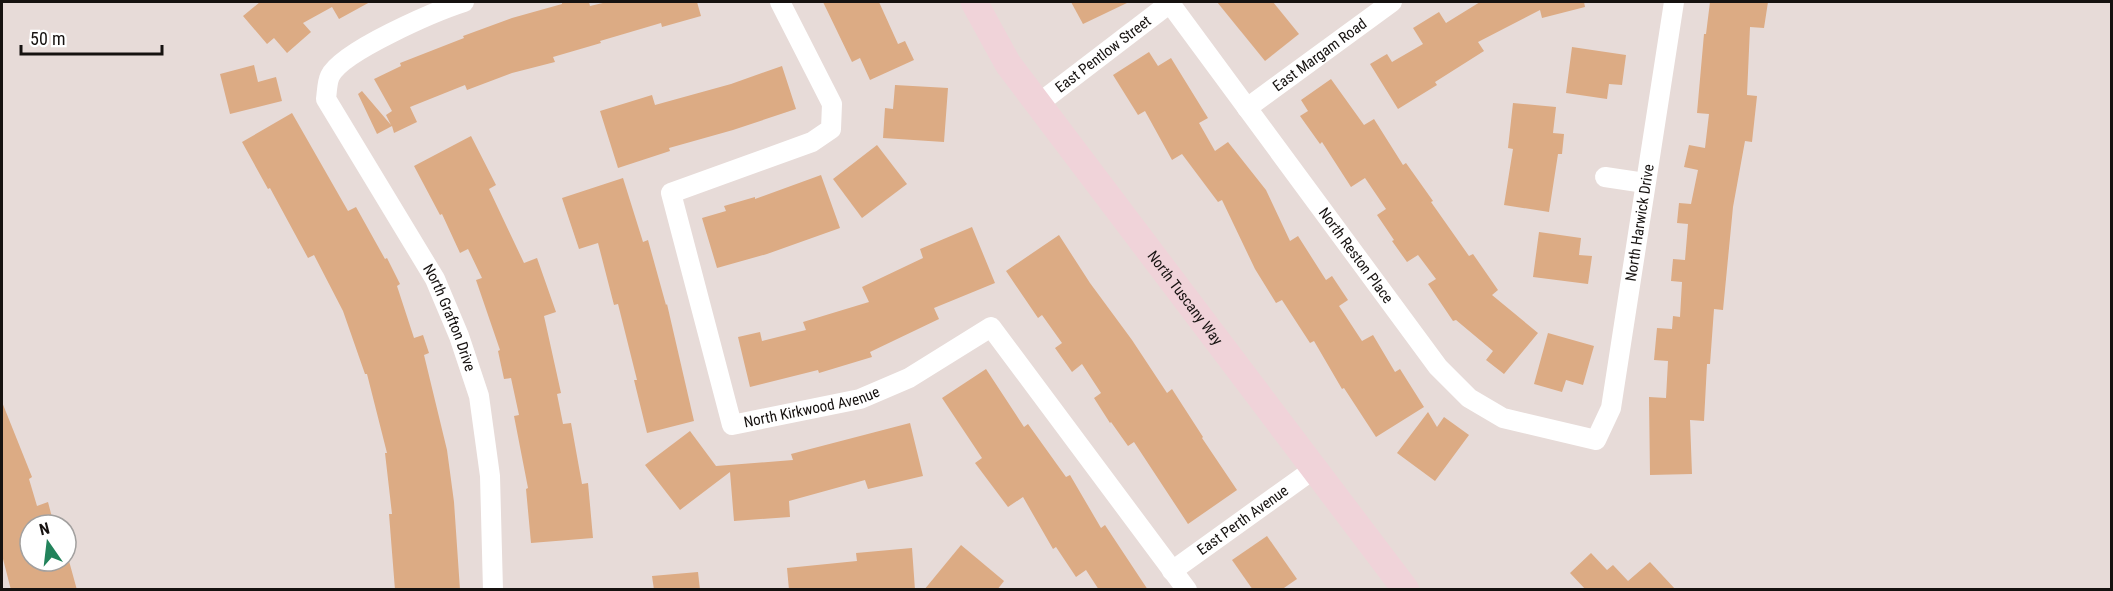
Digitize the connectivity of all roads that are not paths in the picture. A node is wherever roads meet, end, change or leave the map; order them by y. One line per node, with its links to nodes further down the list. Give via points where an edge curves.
1 (464, 2): 14 (street, North Grafton Drive, via 435,11 347,57 330,76 326,99 435,279 466,356 478,396 490,476)
2 (780, 2): 13 (street, North Kirkwood Avenue, via 832,104 831,129 812,142 671,193 732,425 860,399 909,378 991,327)
3 (974, 2): 7 (street, North Tuscany Way, via 1008,64)
4 (1169, 2): 7 (street, East Pentlow Street); 8 (street, North Reston Place)
5 (1392, 2): 8 (street, East Margam Road)
6 (1674, 2): 10 (street, North Harwick Drive)
7 (1038, 104): 12 (street, North Tuscany Way)
8 (1247, 108): 11 (street, North Reston Place, via 1438,367 1469,398 1503,418)
9 (1605, 177): 10 (street)
10 (1645, 183): 11 (street, North Harwick Drive, via 1611,408)
11 (1596, 440)
12 (1314, 469): 13 (street, East Perth Avenue); 16 (street, North Tuscany Way)
13 (1172, 571): 15 (street, North Kirkwood Avenue)
14 (493, 590)
15 (1187, 590)
16 (1406, 590)

